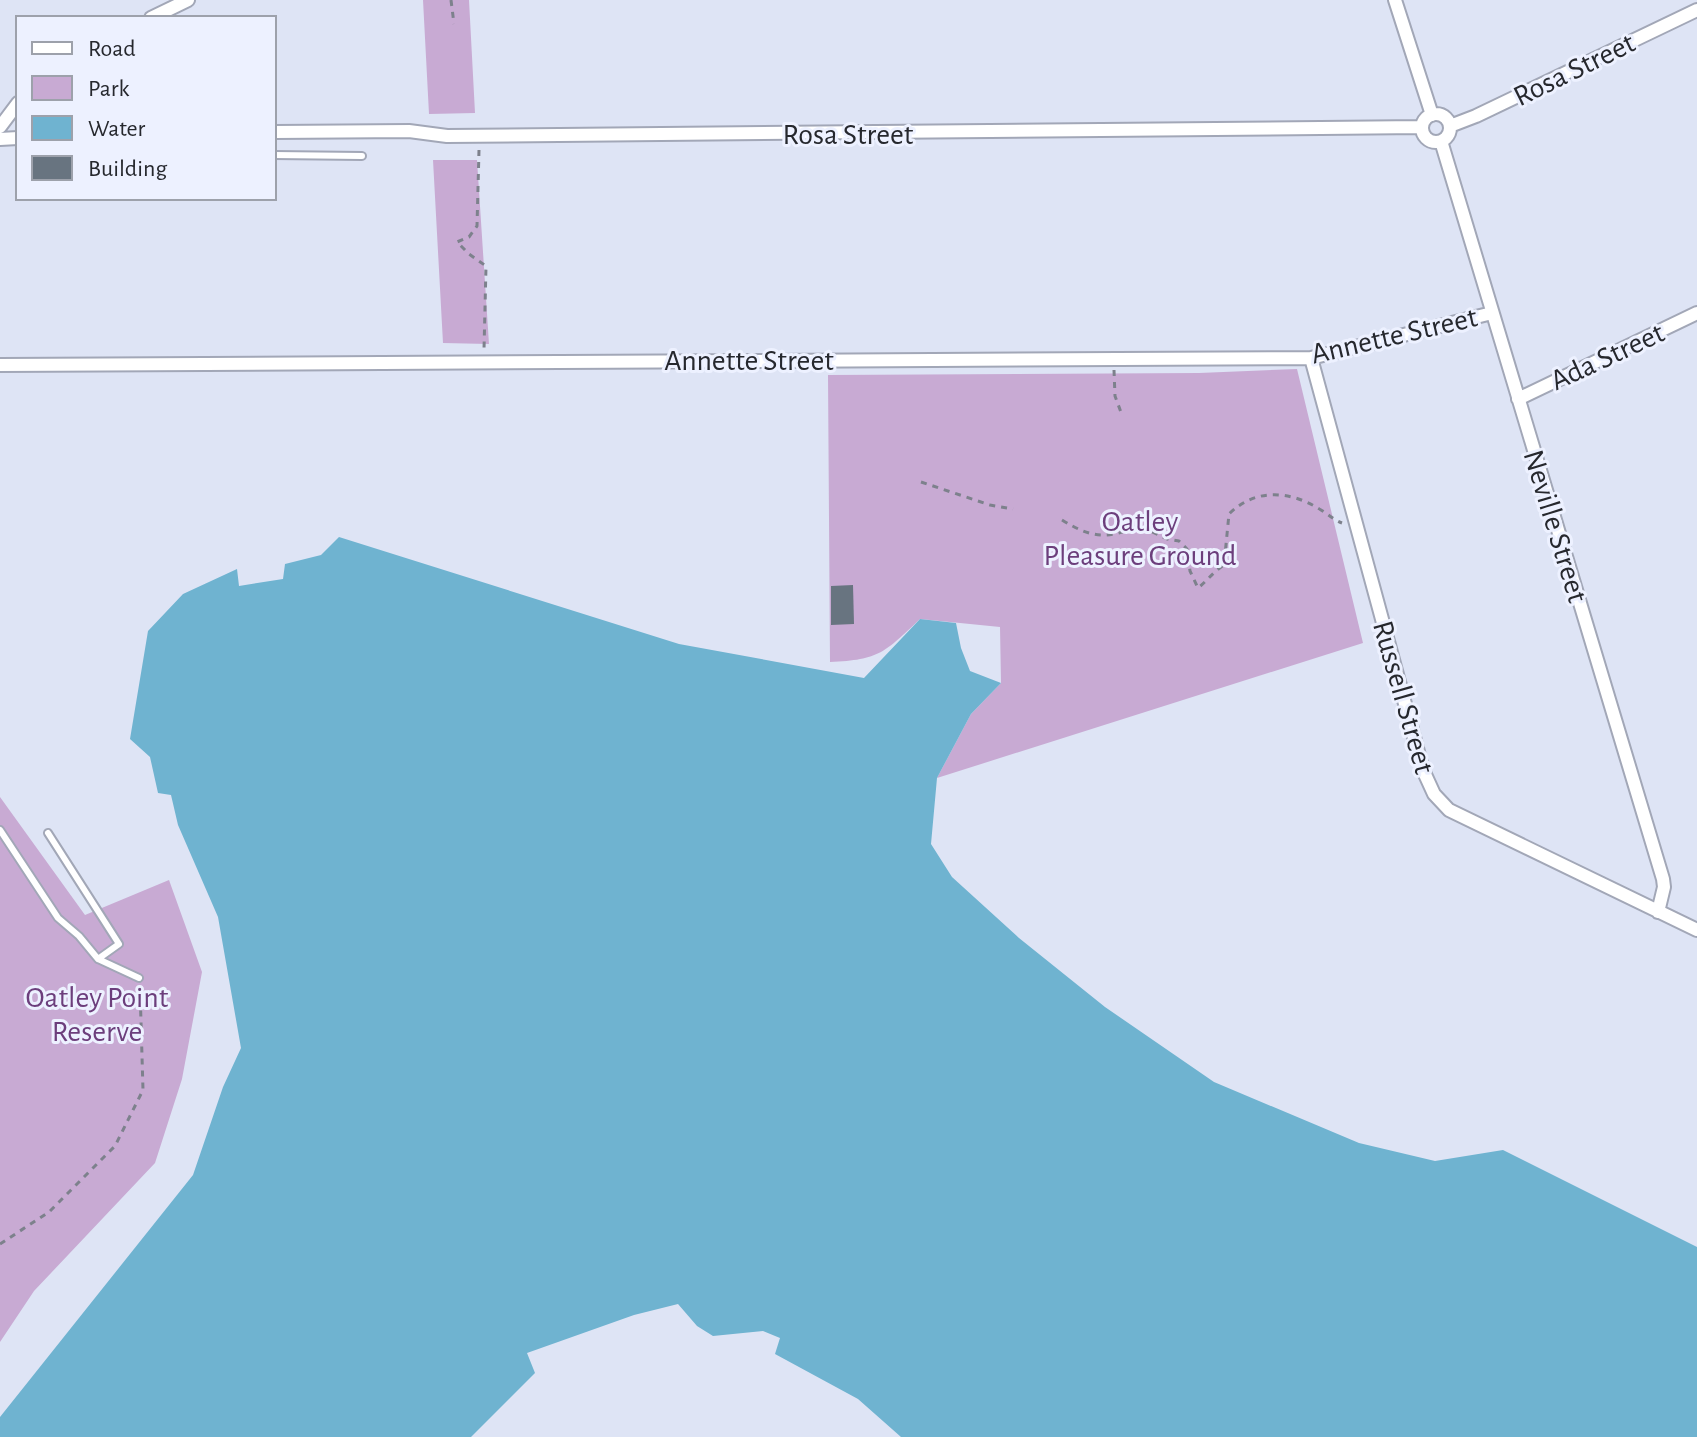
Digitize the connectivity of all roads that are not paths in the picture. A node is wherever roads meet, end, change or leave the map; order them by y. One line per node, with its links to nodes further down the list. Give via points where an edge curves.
1 (188, 0): 4 (street)
2 (1395, 0): 6 (street)
3 (1697, 10): 7 (street, Rosa Street)
4 (155, 16)
5 (16, 106): 8 (street)
6 (1432, 115): 7 (street, via 1443,116); 9 (street)
7 (1450, 126): 11 (street)
8 (0, 127)
9 (1422, 127): 10 (street, Rosa Street, via 447,136 409,131); 11 (street, via 1428,139)
10 (276, 132)
11 (1441, 141): 14 (street, Neville Street)
12 (276, 155): 13 (lane)
13 (362, 156)
14 (1492, 313): 16 (street, Annette Street); 18 (street, Neville Street)
15 (1697, 313): 18 (street, Ada Street)
16 (1311, 358): 17 (street, Annette Street); 21 (street, Russell Street, via 1423,770 1434,794 1449,810)
17 (0, 365)
18 (1518, 399): 21 (street, Neville Street, via 1663,879)
19 (0, 830): 23 (lane, via 58,918)
20 (48, 833): 23 (lane, via 119,944)
21 (1658, 912): 22 (street, Russell Street)
22 (1697, 930)
23 (98, 959): 24 (lane)
24 (139, 978)

